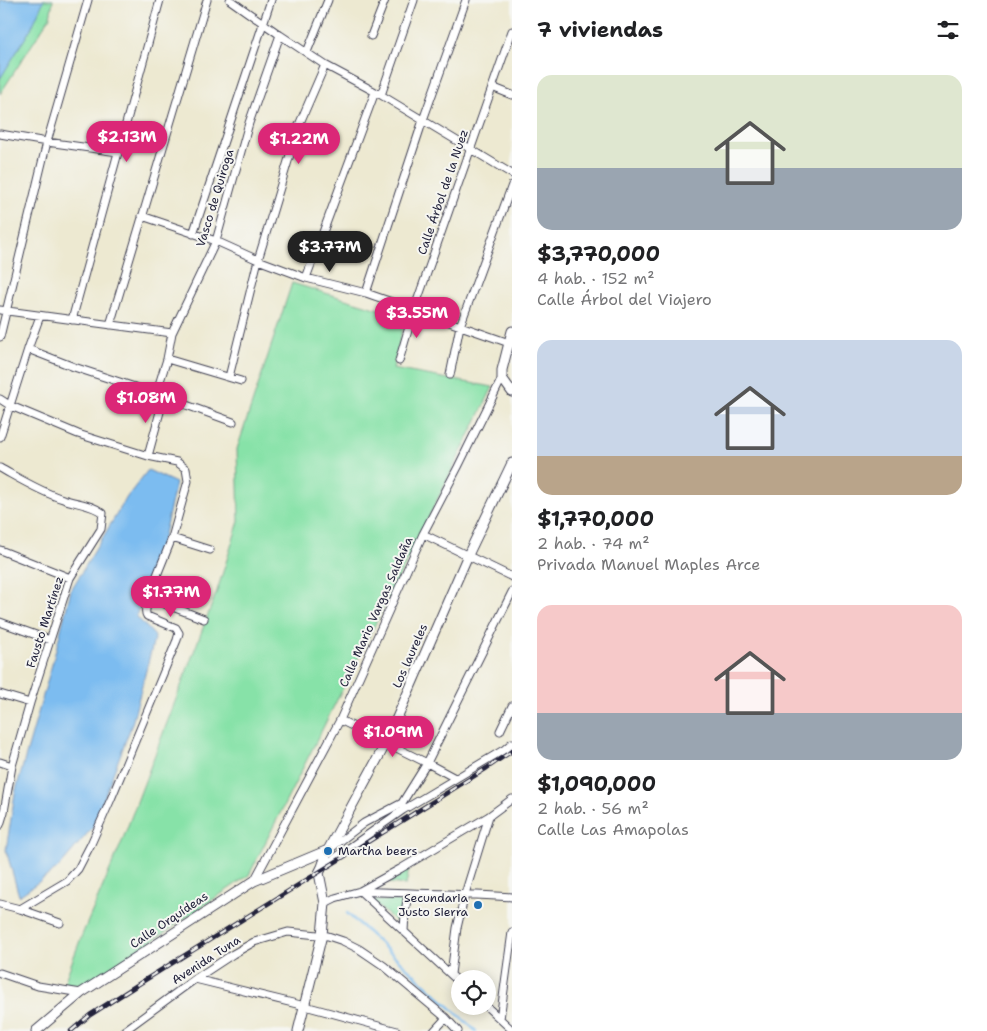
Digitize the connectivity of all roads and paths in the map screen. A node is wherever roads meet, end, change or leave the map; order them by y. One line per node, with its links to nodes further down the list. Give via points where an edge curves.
1 (88, 0): 21 (street)
2 (160, 0): 23 (street)
3 (207, 0): 26 (street)
4 (230, 0): 10 (street)
5 (271, 0): 10 (street)
6 (328, 0): 14 (street)
7 (385, 0): 13 (street)
8 (414, 0): 17 (street)
9 (466, 0): 19 (street)
10 (263, 23): 12 (street); 27 (street)
11 (512, 31): 16 (street, Calle Árbol de la Nuez)
12 (280, 35): 14 (street); 28 (street, Vasco de Quiroga, via 249,123)
13 (371, 36)
14 (307, 52): 15 (street)
15 (326, 65): 17 (street); 29 (street, via 299,125)
16 (492, 87): 18 (street); 22 (street, Calle Árbol de la Nuez)
17 (378, 94): 19 (street); 30 (street)
18 (512, 95)
19 (423, 120): 22 (street); 31 (street)
20 (0, 134): 21 (street)
21 (47, 142): 23 (street); 32 (street)
22 (471, 150): 24 (street); 33 (street, Calle Árbol de la Nuez)
23 (118, 152): 35 (street)
24 (512, 174)
25 (512, 185): 37 (street)
26 (142, 216): 27 (street); 36 (street)
27 (194, 234): 28 (street)
28 (216, 241): 29 (street); 39 (street, Vasco de Quiroga)
29 (258, 260): 30 (street); 46 (street)
30 (306, 278): 31 (street)
31 (366, 293): 33 (street)
32 (4, 310): 34 (street); 40 (street)
33 (414, 310): 37 (street); 44 (street, Calle Árbol de la Nuez)
34 (40, 316): 35 (street); 42 (street)
35 (72, 320): 36 (street)
36 (110, 325): 39 (street)
37 (460, 326): 41 (street); 45 (street)
38 (512, 331): 41 (street)
39 (172, 333): 43 (street, Vasco de Quiroga)
40 (0, 337)
41 (510, 343): 47 (street)
42 (28, 349): 50 (street); 53 (street)
43 (167, 359): 46 (street); 50 (street, Vasco de Quiroga)
44 (399, 361)
45 (450, 375)
46 (229, 377): 48 (street)
47 (502, 378): 49 (street); 59 (street, Calle Mario Vargas Saldaña)
48 (241, 381)
49 (512, 392)
50 (156, 394): 51 (street)
51 (164, 397): 54 (street); 56 (street)
52 (0, 399): 53 (street)
53 (10, 406): 55 (street); 56 (street, via 78,434)
54 (233, 422)
55 (0, 437)
56 (148, 456): 60 (street, via 177,462 186,469 188,481)
57 (512, 463): 63 (street, Los laureles)
58 (0, 468): 65 (street, Fausto Martínez, via 63,500 95,507 103,513 101,529)
59 (423, 534): 63 (street); 74 (street, Calle Mario Vargas Saldaña)
60 (172, 538): 62 (street); 67 (street, via 151,590)
61 (0, 550): 65 (street)
62 (210, 550)
63 (468, 556): 64 (street); 76 (street, Los laureles)
64 (512, 577)
65 (70, 578): 70 (street, Fausto Martínez)
66 (512, 592): 79 (street)
67 (152, 596): 68 (street, via 157,601); 94 (street, via 145,613 176,628 179,633 111,799 78,869 67,881)
68 (204, 619)
69 (0, 622): 70 (street)
70 (50, 640): 72 (street, Fausto Martínez)
71 (0, 694): 72 (street)
72 (30, 703): 80 (street, Fausto Martínez)
73 (512, 706): 75 (street)
74 (340, 720): 76 (street); 87 (street, Calle Mario Vargas Saldaña)
75 (500, 731)
76 (386, 743): 79 (street); 85 (street, Los laureles)
77 (512, 743): 81 (street)
78 (0, 762): 80 (street)
79 (427, 763): 81 (street); 85 (street, via 402,803 364,823)
80 (12, 766): 84 (street, Fausto Martínez)
81 (455, 778): 86 (street)
82 (512, 800): 83 (street)
83 (489, 816): 88 (street); 90 (street)
84 (0, 825)
85 (328, 850): 86 (street, Los laureles); 87 (street, Calle Orquídeas)
86 (322, 867): 92 (street, Los laureles, via 319,872)
87 (254, 881): 103 (street, Calle Orquídeas)
88 (360, 891): 89 (street); 92 (street); 96 (street)
89 (408, 894): 90 (street); 96 (street)
90 (465, 894): 91 (street); 99 (street)
91 (512, 897)
92 (325, 902): 98 (street, Los laureles)
93 (0, 904): 94 (street)
94 (20, 909): 95 (street)
95 (60, 923)
96 (404, 932): 101 (street)
97 (512, 932): 107 (street)
98 (322, 935): 102 (street, Avenida Tuna, via 288,932 254,942); 104 (street, Los laureles); 106 (street, Avenida Tuna, via 343,941 376,960)
99 (452, 970)
100 (0, 973): 103 (street, via 38,986)
101 (451, 974)
102 (195, 979): 104 (street); 108 (street, Avenida Tuna)
103 (81, 993): 110 (street, Calle Orquídeas)
104 (305, 1006): 111 (street, Los laureles); 112 (street)
105 (496, 1015): 107 (street)
106 (446, 1018): 113 (street); 114 (street, Avenida Tuna)
107 (500, 1019): 109 (street)
108 (128, 1030)
109 (512, 1030)
110 (36, 1031)
111 (298, 1031)
112 (397, 1031)
113 (434, 1031)
114 (458, 1031)

